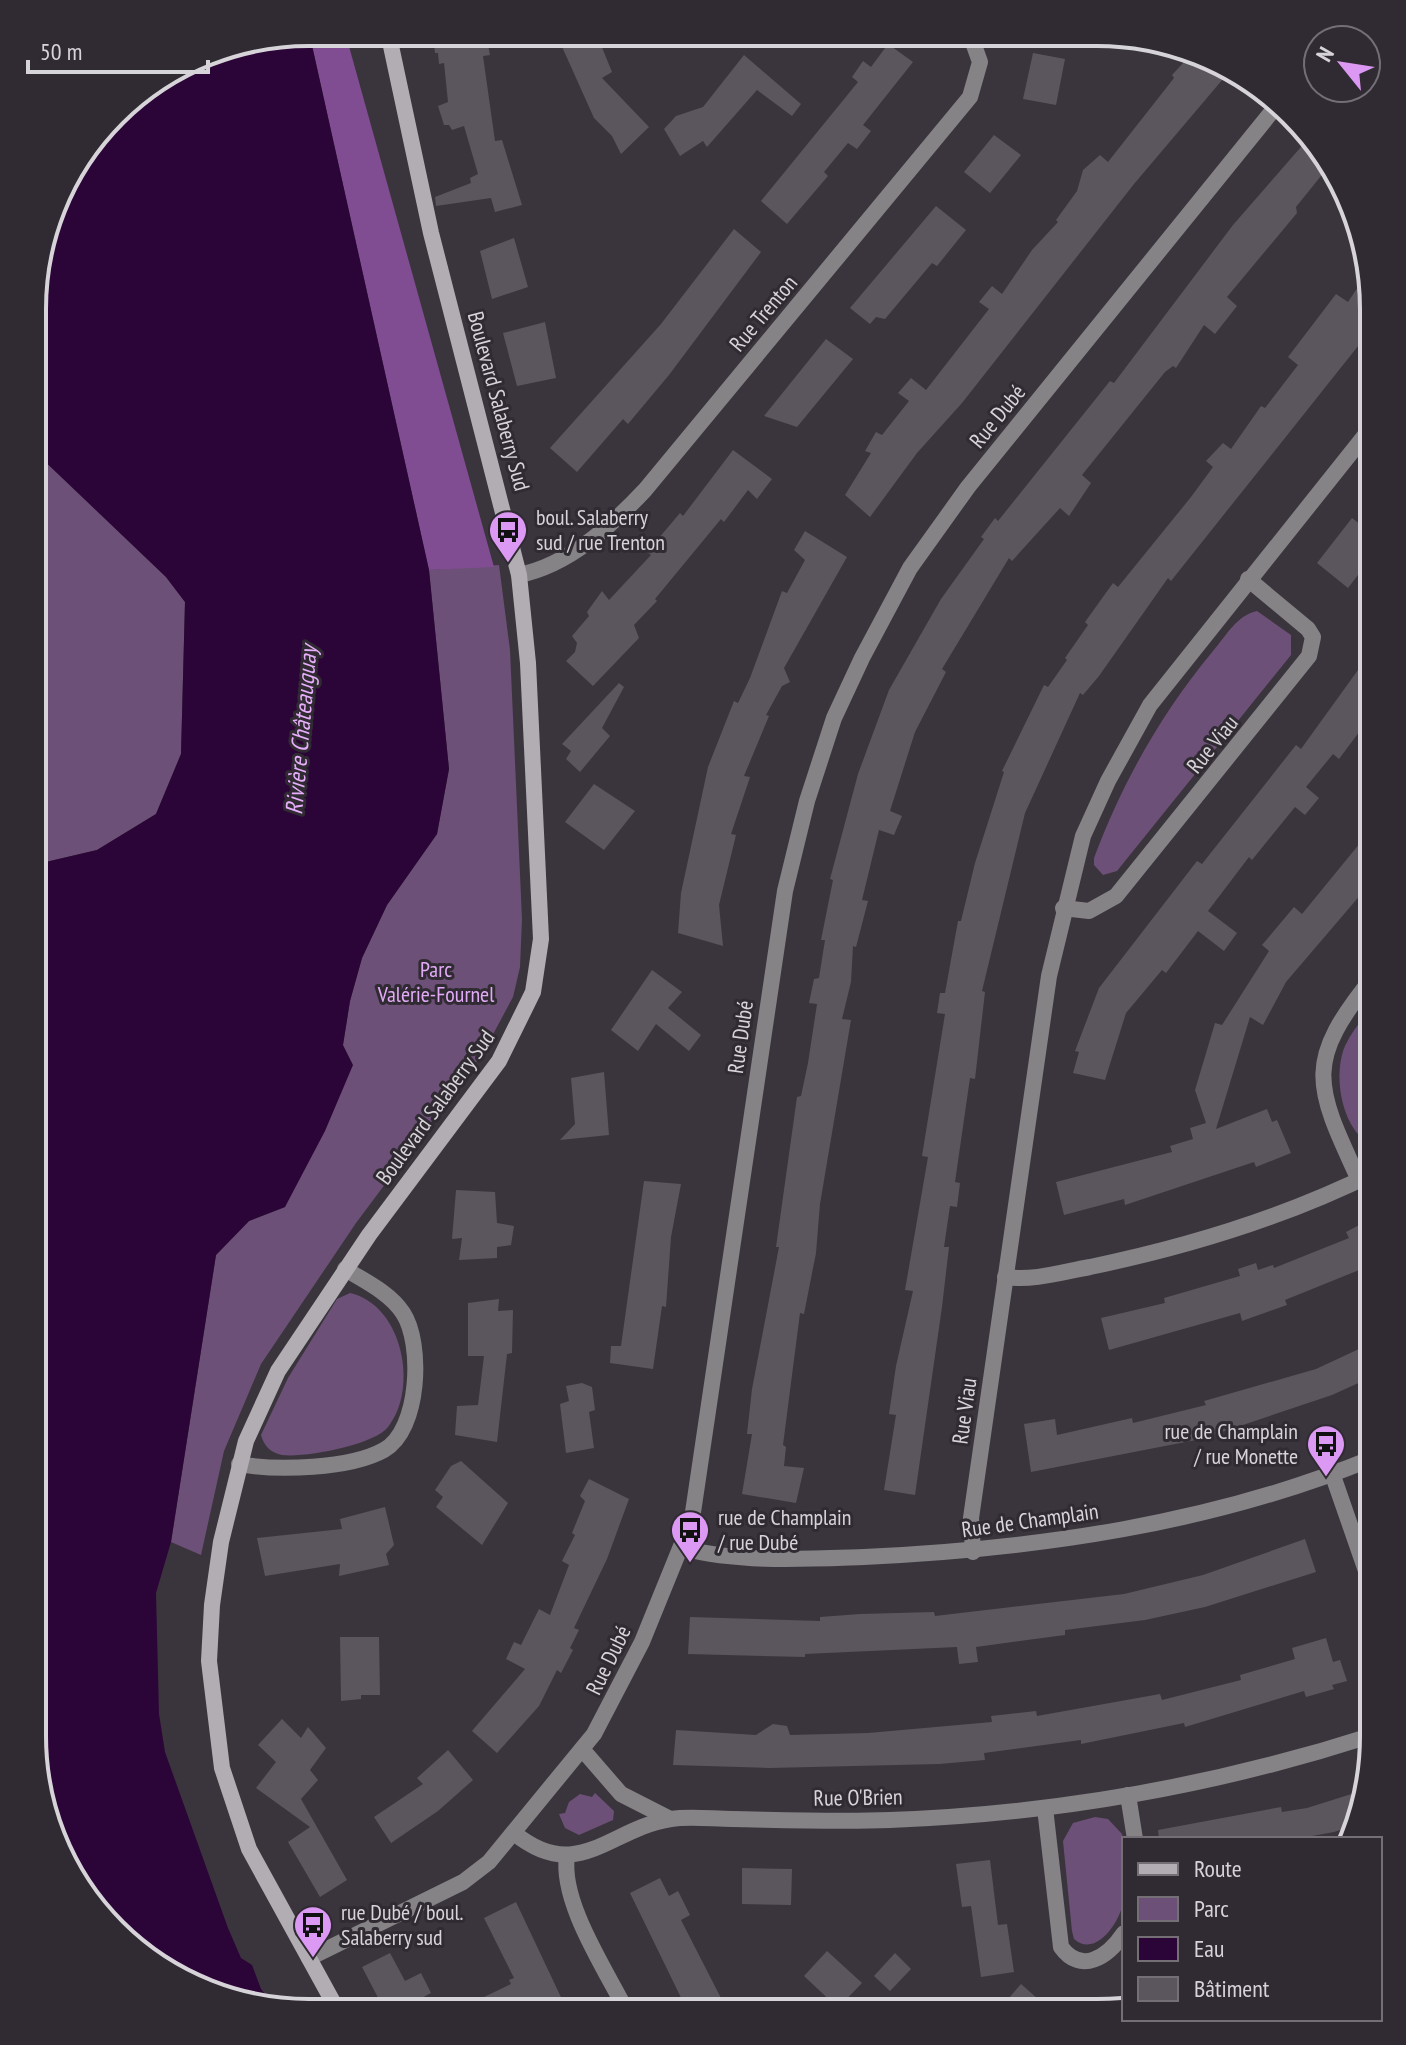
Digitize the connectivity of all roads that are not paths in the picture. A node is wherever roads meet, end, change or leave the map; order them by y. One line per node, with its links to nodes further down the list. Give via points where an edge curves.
1 (391, 46): 5 (street, Boulevard Salaberry Sud, via 431,233)
2 (974, 46): 5 (street, Rue Trenton, via 980,62 970,97 645,490 572,553)
3 (1271, 112): 16 (street, Rue Dubé, via 946,517 894,595 834,718 785,891 692,1519)
4 (1360, 441): 6 (street, Rue Viau)
5 (519, 575): 11 (street, Boulevard Salaberry Sud, via 538,864 538,975 527,1009 499,1061)
6 (1248, 579): 7 (street, Rue Viau, via 1137,727 1095,806); 7 (street, Rue Viau, via 1308,629 1313,637 1309,656 1116,896 1089,911)
7 (1063, 908): 12 (street, Rue Viau)
8 (1360, 996): 9 (street, via 1332,1033 1323,1067 1329,1110)
9 (1359, 1164)
10 (1359, 1179): 12 (street, via 1252,1222 1153,1252 1044,1276)
11 (345, 1269): 14 (street, Boulevard Salaberry Sud, via 278,1371); 14 (street, via 396,1303 411,1332 414,1389 400,1435 384,1450 350,1459 291,1468)
12 (1005, 1277): 18 (street, Rue Viau, via 971,1518)
13 (1359, 1463): 15 (street, Rue de Champlain)
14 (239, 1464): 28 (street, Boulevard Salaberry Sud, via 221,1542 210,1634 215,1727 239,1824)
15 (1332, 1473): 17 (street); 18 (street, Rue de Champlain, via 1157,1522)
16 (683, 1548): 18 (street, Rue de Champlain, via 805,1558); 20 (street, Rue Dubé, via 625,1678)
17 (1359, 1551)
18 (973, 1552)
19 (1359, 1739): 21 (street, Rue O'Brien)
20 (582, 1749): 23 (street, Rue O'Brien, via 621,1794); 24 (street, Rue Dubé)
21 (1128, 1795): 22 (street, Rue O'Brien); 25 (street)
22 (1045, 1808): 23 (street, Rue O'Brien, via 890,1820); 27 (street, via 1061,1947 1073,1960 1089,1962 1108,1952)
23 (670, 1819): 26 (street, Rue O'Brien, via 593,1851)
24 (514, 1833): 26 (street, via 544,1851); 28 (street, Rue Dubé, via 463,1882)
25 (1135, 1837)
26 (567, 1856): 30 (street, via 565,1878 573,1903)
27 (1122, 1935)
28 (309, 1958): 29 (street, Boulevard Salaberry Sud)
29 (331, 1999)
30 (621, 1999)

